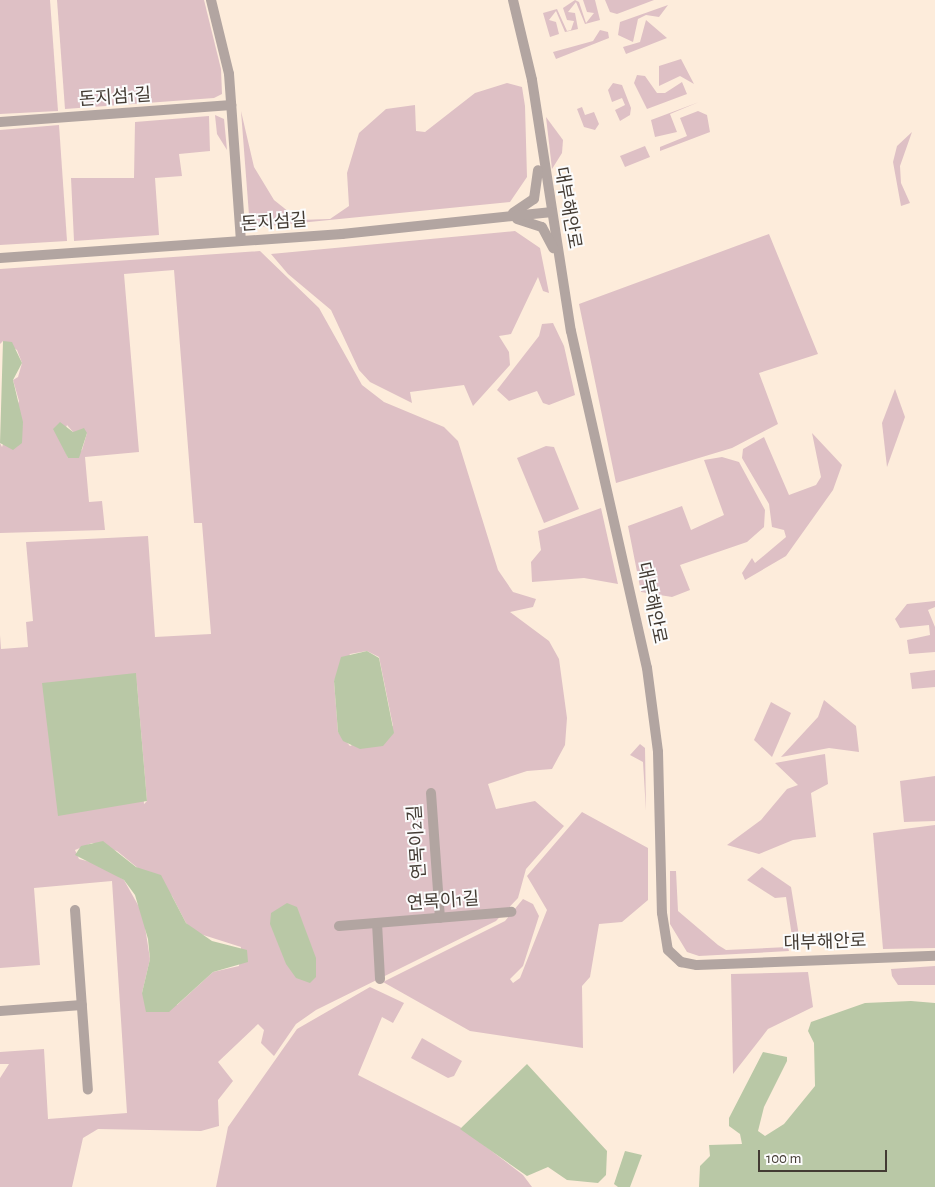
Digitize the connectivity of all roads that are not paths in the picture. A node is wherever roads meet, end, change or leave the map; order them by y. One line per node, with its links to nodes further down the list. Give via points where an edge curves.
1 (210, 0): 3 (street, via 226,60)
2 (513, 0): 4 (street, 대부해안로)
3 (231, 105): 5 (street, 돈지섬1길); 8 (street)
4 (536, 107): 6 (street, 대부해안로); 7 (street, via 538,190 530,204)
5 (0, 122)
6 (550, 212): 7 (street, 돈지섬길); 10 (street, 대부해안로)
7 (506, 217): 8 (street, 돈지섬길); 10 (street, via 542,227)
8 (241, 242): 9 (street, 돈지섬길)
9 (0, 258)
10 (560, 268): 17 (street, 대부해안로, via 647,668 658,752 662,913 668,950 676,960 697,965)
11 (431, 793): 14 (street, 연목이2길)
12 (75, 910): 19 (street)
13 (511, 912): 14 (street, 연목이1길)
14 (440, 918): 15 (street, 연목이1길)
15 (377, 923): 16 (street, 연목이1길); 18 (street)
16 (339, 926)
17 (935, 956)
18 (380, 979)
19 (82, 1005): 20 (street); 21 (street)
20 (0, 1011)
21 (88, 1090)

